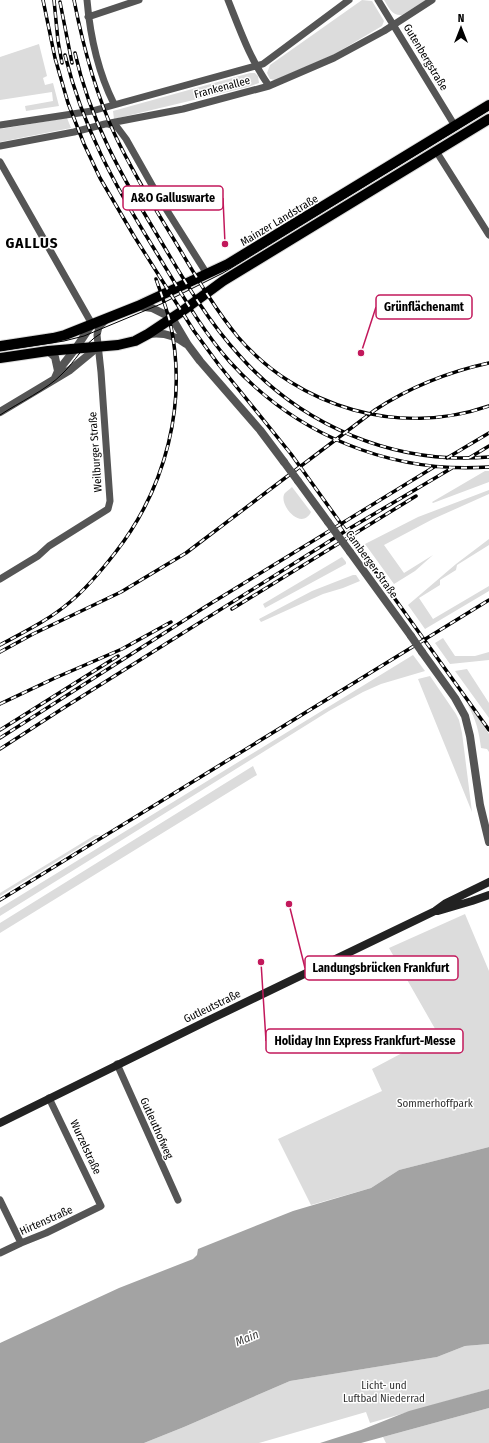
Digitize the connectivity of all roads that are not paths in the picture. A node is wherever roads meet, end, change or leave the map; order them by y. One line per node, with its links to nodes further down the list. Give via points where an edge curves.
1 (87, 0): 7 (street)
2 (139, 0): 7 (street)
3 (228, 0): 9 (street)
4 (349, 0): 9 (street, Frankenallee, via 270,60)
5 (378, 0): 8 (street, Gutenbergstraße)
6 (432, 0): 8 (street, Frankenallee)
7 (88, 17): 11 (street, via 99,64)
8 (393, 25): 10 (street, Frankenallee, via 334,58); 16 (street, Gutenbergstraße)
9 (256, 66): 10 (street); 11 (street, Frankenallee)
10 (269, 86): 14 (street, Frankenallee, via 183,109)
11 (114, 104): 15 (street, Frankenallee, via 92,111)
12 (489, 105): 16 (main road, Mainzer Landstraße)
13 (489, 118): 18 (main road, Mainzer Landstraße)
14 (106, 124): 17 (street, Frankenallee); 23 (street, via 117,128 126,139)
15 (0, 125)
16 (455, 126): 20 (main road, Mainzer Landstraße)
17 (0, 146)
18 (436, 151): 21 (main road, Mainzer Landstraße); 22 (street)
19 (0, 162): 27 (street)
20 (338, 198): 21 (street); 23 (main road, Mainzer Landstraße, via 241,257)
21 (343, 208): 26 (main road, Mainzer Landstraße, via 223,281)
22 (489, 235)
23 (207, 274): 24 (main road, Mainzer Landstraße)
24 (138, 306): 25 (main road, Mainzer Landstraße); 26 (street, via 152,308)
25 (108, 318): 27 (main road, Mainzer Landstraße); 31 (street, Weilburger Straße, via 97,332)
26 (172, 318): 28 (main road, Mainzer Landstraße); 29 (street, Camberger Straße)
27 (92, 324): 30 (main road, Mainzer Landstraße, via 60,337); 32 (street)
28 (148, 334): 29 (street, Camberger Straße, via 168,335); 31 (main road, Mainzer Landstraße, via 126,344)
29 (188, 345): 38 (street, Camberger Straße, bridge, via 260,430 461,708 468,725)
30 (0, 346)
31 (98, 347): 32 (main road, Mainzer Landstraße); 35 (street, via 70,370); 37 (street, Weilburger Straße, via 110,501 108,509)
32 (76, 348): 33 (main road, Mainzer Landstraße); 35 (street)
33 (48, 351): 34 (main road, Mainzer Landstraße); 35 (street, via 55,357)
34 (0, 358)
35 (57, 375): 36 (street)
36 (0, 412)
37 (0, 579)
38 (484, 823): 39 (street, Camberger Straße); 40 (street, Camberger Straße)
39 (489, 831)
40 (489, 842)
41 (486, 884): 42 (main road, Gutleutstraße)
42 (473, 890): 44 (main road, via 468,896); 45 (main road, Gutleutstraße)
43 (489, 895): 44 (main road, Gutleutstraße)
44 (472, 901): 45 (main road, Gutleutstraße)
45 (435, 911): 46 (main road, Gutleutstraße)
46 (117, 1064): 47 (main road, Gutleutstraße); 50 (street, Gutleuthofweg)
47 (49, 1098): 48 (main road, Gutleutstraße); 51 (street, Wurzelstraße)
48 (0, 1122)
49 (0, 1200): 52 (street)
50 (178, 1200)
51 (101, 1206): 52 (street, Hirtenstraße)
52 (21, 1243): 53 (street, Hirtenstraße)
53 (0, 1253)

